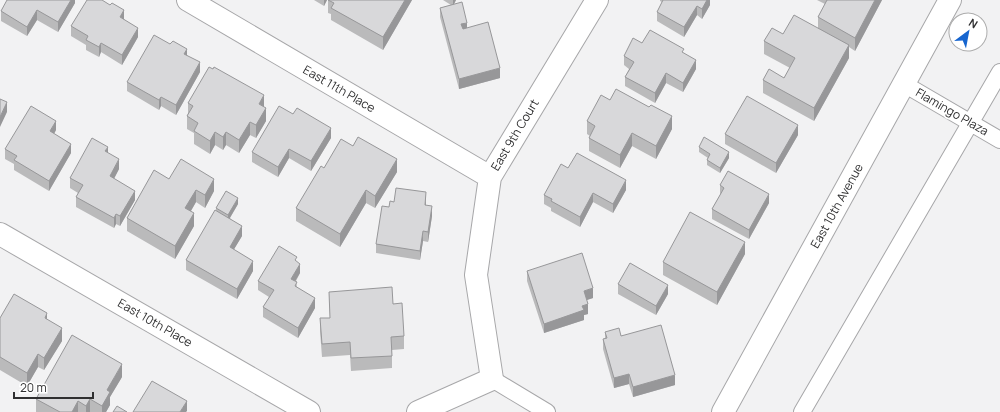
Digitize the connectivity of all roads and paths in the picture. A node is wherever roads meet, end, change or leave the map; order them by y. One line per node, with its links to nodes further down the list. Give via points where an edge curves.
1 (188, 0): 8 (street, East 11th Place)
2 (597, 0): 8 (street, East 9th Court)
3 (950, 0): 5 (street, East 10th Avenue)
4 (1000, 72): 6 (lane)
5 (904, 84): 6 (lane, Flamingo Plaza); 14 (street, East 10th Avenue)
6 (970, 122): 7 (lane, Flamingo Plaza); 15 (lane)
7 (1000, 140)
8 (490, 177): 10 (street, East 9th Court, via 476,275)
9 (0, 234): 11 (street, East 10th Place)
10 (492, 379): 12 (street); 13 (lane)
11 (309, 412)
12 (418, 412)
13 (547, 412)
14 (723, 412)
15 (802, 412)

